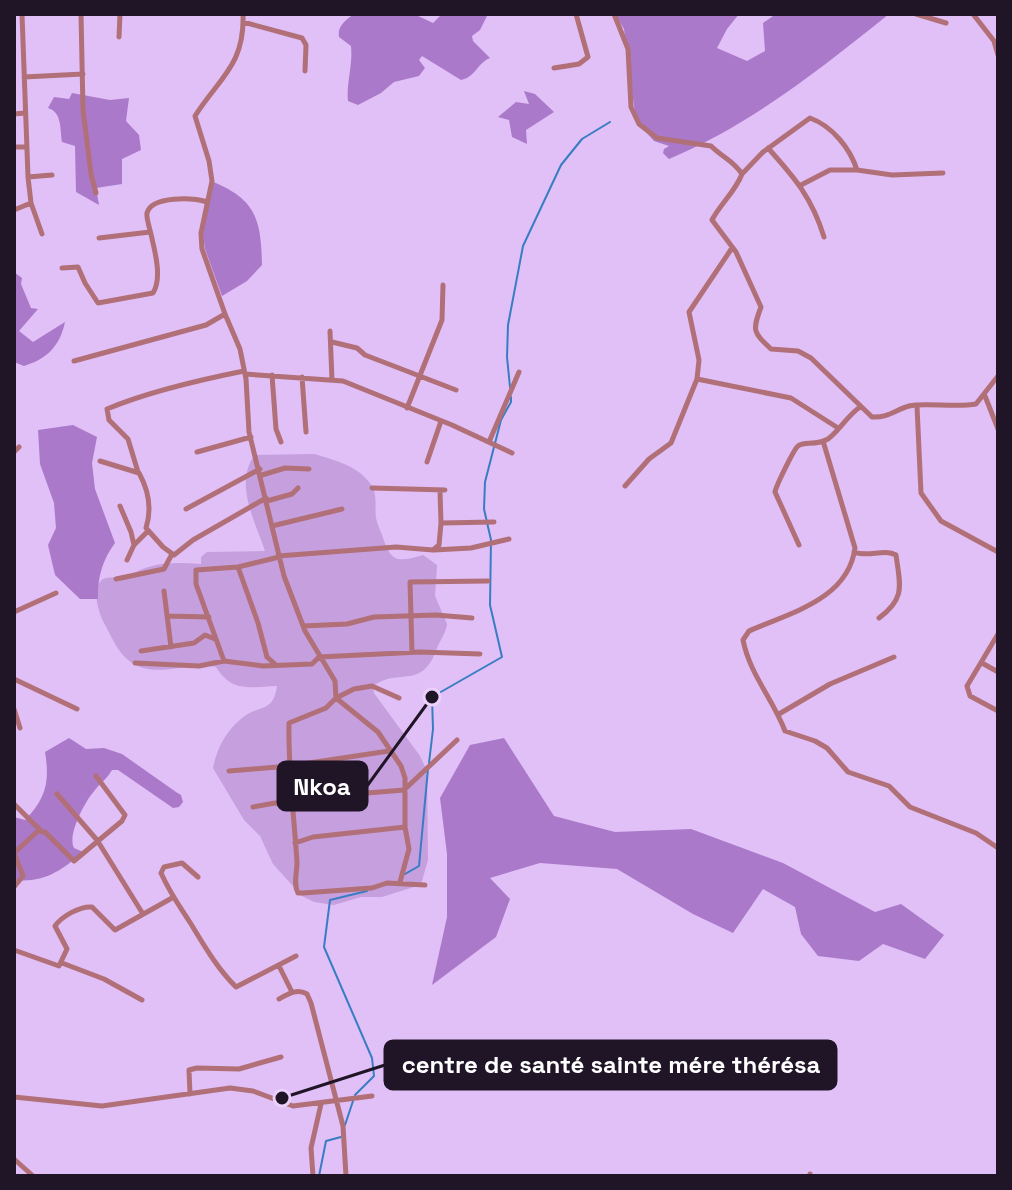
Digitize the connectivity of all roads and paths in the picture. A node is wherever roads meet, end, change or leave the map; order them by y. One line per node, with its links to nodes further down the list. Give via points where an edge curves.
1 (22, 14): 16 (street)
2 (81, 14): 15 (street)
3 (120, 14): 11 (street)
4 (243, 14): 9 (street)
5 (576, 14): 13 (street, via 588,57)
6 (614, 14): 24 (street, via 628,49 631,107 639,124 657,138 711,146)
7 (917, 14): 10 (street)
8 (973, 14): 12 (street)
9 (243, 22): 14 (street, via 302,38); 29 (street, via 238,56 195,116 212,181)
10 (946, 23)
11 (119, 37)
12 (998, 55)
13 (554, 68)
14 (305, 71)
15 (83, 74): 16 (street); 28 (street)
16 (24, 77): 17 (street)
17 (25, 113): 18 (street); 20 (street)
18 (14, 114)
19 (14, 147): 20 (street)
20 (27, 147): 26 (street)
21 (768, 148): 22 (street, via 810,118 845,146); 24 (street); 27 (street)
22 (857, 170): 23 (street); 27 (street, via 830,170)
23 (943, 173)
24 (742, 174): 36 (street, via 712,220)
25 (52, 175): 26 (street)
26 (28, 177): 30 (street)
27 (801, 185): 34 (street, via 816,209)
28 (96, 193)
29 (207, 202): 32 (street, via 188,197 154,206 147,214); 39 (street, via 202,249)
30 (31, 203): 31 (street); 33 (street)
31 (14, 210)
32 (150, 230): 35 (street); 37 (street, via 157,273 153,293 98,303 78,267)
33 (42, 234)
34 (824, 237)
35 (99, 238)
36 (732, 248): 49 (street, via 689,312 699,360); 54 (street, via 761,307 756,335 771,349 811,358)
37 (62, 268)
38 (443, 285): 46 (street, via 442,320)
39 (225, 314): 42 (street, via 206,325); 43 (street)
40 (330, 331): 41 (street)
41 (332, 342): 46 (street); 50 (street)
42 (74, 361)
43 (244, 372): 45 (street); 60 (street); 70 (street, via 107,409 109,420 128,439)
44 (519, 372): 63 (street)
45 (272, 375): 48 (street); 62 (street)
46 (419, 376): 51 (street); 55 (street)
47 (998, 376): 52 (street)
48 (302, 377): 50 (street); 59 (street)
49 (697, 379): 57 (street, via 791,398); 71 (street, via 671,443)
50 (332, 380): 55 (street)
51 (456, 390)
52 (985, 395): 53 (street, via 962,407); 58 (street)
53 (917, 406): 54 (street, via 884,418 872,417); 87 (street, via 921,493 941,521)
54 (860, 407): 57 (street)
55 (407, 408): 56 (street)
56 (441, 421): 63 (street); 67 (street)
57 (838, 428): 61 (street)
58 (998, 429)
59 (306, 432)
60 (251, 437): 64 (street); 69 (street)
61 (823, 441): 84 (street, via 797,446 776,483 775,492); 86 (street)
62 (281, 442)
63 (489, 442): 65 (street)
64 (197, 452)
65 (512, 453)
66 (100, 461): 70 (street)
67 (427, 462)
68 (309, 469): 69 (street)
69 (261, 472): 74 (street); 76 (street)
70 (139, 473): 81 (street, via 148,497)
71 (625, 486)
72 (298, 488): 74 (street)
73 (372, 488): 79 (street, via 442,490)
74 (267, 499): 80 (street); 88 (street)
75 (120, 506): 83 (street)
76 (186, 509)
77 (342, 509): 80 (street)
78 (494, 522): 79 (street)
79 (441, 523): 85 (street, via 439,545)
80 (272, 526): 89 (street)
81 (148, 531): 83 (street); 88 (street)
82 (509, 539): 85 (street)
83 (134, 545): 90 (street)
84 (799, 545)
85 (433, 550): 89 (street, via 396,547)
86 (854, 552): 101 (street, via 896,555 898,596 895,606); 122 (street, via 840,582 814,604 749,631 743,640 759,684)
87 (998, 552)
88 (172, 554): 92 (street, via 164,569)
89 (278, 556): 91 (street); 102 (street)
90 (127, 560)
91 (238, 567): 98 (street, via 196,570); 114 (street, via 267,657)
92 (116, 579)
93 (488, 581): 99 (street, via 410,582)
94 (164, 591): 97 (street)
95 (56, 593): 96 (street)
96 (14, 612)
97 (167, 616): 98 (street); 105 (street)
98 (209, 617): 104 (street)
99 (409, 617): 100 (street); 102 (street); 107 (street)
100 (472, 618)
101 (879, 618)
102 (303, 626): 109 (street)
103 (998, 634): 113 (street)
104 (215, 639): 105 (street, via 205,635); 111 (street)
105 (171, 647): 106 (street)
106 (141, 651)
107 (412, 652): 108 (street); 109 (street)
108 (480, 654)
109 (319, 657): 114 (street, via 312,664); 117 (street, via 335,681)
110 (894, 657): 122 (street, via 830,684)
111 (224, 661): 112 (street, via 199,666); 114 (street)
112 (135, 663)
113 (982, 663): 115 (street); 121 (street, via 967,686 970,696)
114 (277, 665)
115 (998, 672)
116 (14, 679): 120 (street)
117 (336, 698): 118 (street, via 372,686); 125 (street, via 378,732); 126 (street, via 326,708 289,723)
118 (399, 698)
119 (14, 709): 123 (street)
120 (77, 709)
121 (998, 711)
122 (779, 714): 138 (street, via 785,731 827,748 848,772 889,786 910,807 976,833)
123 (20, 728)
124 (457, 740): 129 (street)
125 (389, 751): 126 (street); 129 (street, via 401,766)
126 (289, 766): 127 (street); 132 (street)
127 (229, 771)
128 (96, 776): 136 (street, via 125,815)
129 (404, 790): 132 (street, via 318,797); 134 (street)
130 (57, 794): 136 (street)
131 (14, 804): 135 (street)
132 (292, 805): 133 (street); 137 (street)
133 (253, 807)
134 (405, 827): 137 (street); 140 (street, via 409,849)
135 (40, 830): 136 (street, via 74,861); 142 (street, via 14,853 23,876)
136 (97, 840): 144 (street)
137 (295, 843): 140 (street, via 298,893)
138 (998, 848)
139 (198, 877): 143 (street, via 182,863 164,867 161,873)
140 (400, 882): 141 (street)
141 (425, 885)
142 (14, 887)
143 (172, 898): 144 (street); 148 (street, via 215,966 236,987)
144 (143, 914): 147 (street, via 115,930 92,907 68,915 55,926 67,949)
145 (14, 950): 147 (street)
146 (296, 956): 148 (street)
147 (62, 963): 151 (street)
148 (279, 966): 149 (street)
149 (292, 992): 150 (street); 156 (street, via 307,994 311,1003)
150 (279, 999)
151 (142, 1000)
152 (281, 1057): 153 (street, via 239,1069 189,1070)
153 (190, 1094): 155 (street, via 102,1106); 157 (street, via 243,1089 293,1106)
154 (372, 1096): 156 (street)
155 (14, 1097)
156 (337, 1101): 157 (street); 161 (street)
157 (321, 1104): 160 (street, via 311,1148)
158 (14, 1159): 159 (street)
159 (33, 1176)
160 (313, 1176)
161 (346, 1176)

